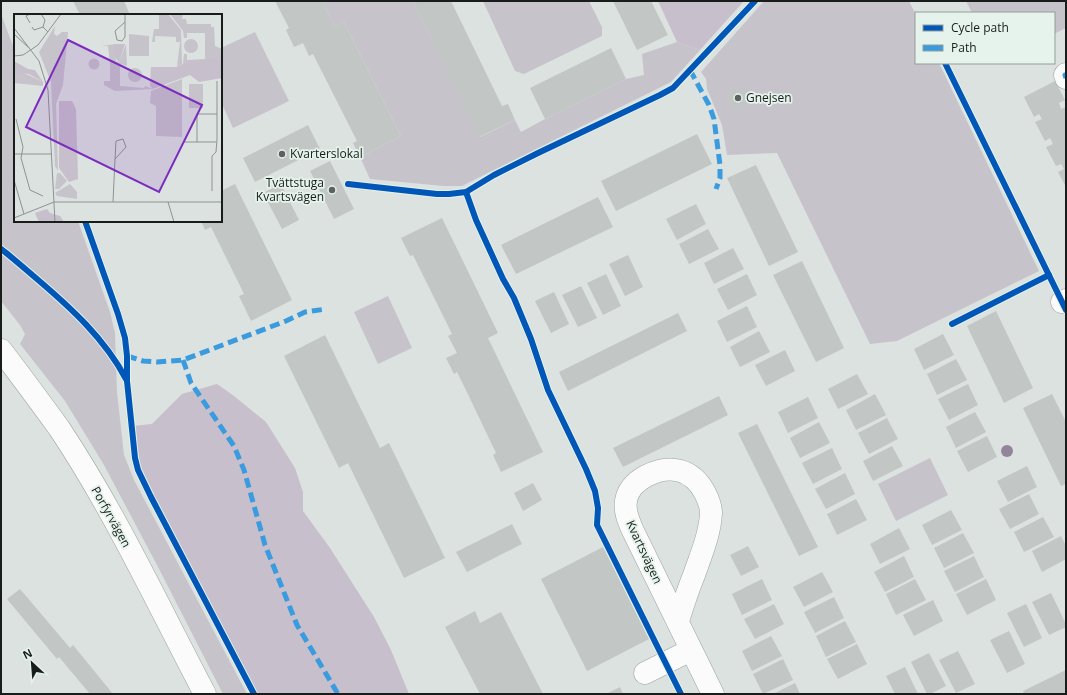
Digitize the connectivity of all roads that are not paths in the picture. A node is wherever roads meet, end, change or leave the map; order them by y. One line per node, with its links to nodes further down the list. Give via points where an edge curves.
1 (1066, 74): 2 (street)
2 (1066, 78)
3 (1, 350): 7 (street, Porfyrvägen, via 59,429 111,514)
4 (678, 621): 4 (street, Kvartsvägen, via 706,539 711,512 701,486 691,475 674,469 665,469 638,480 630,489 626,507 633,531); 5 (street, Kvartsvägen)
5 (691, 650): 6 (street); 8 (street, Kvartsvägen)
6 (645, 673)
7 (205, 694)
8 (713, 694)

